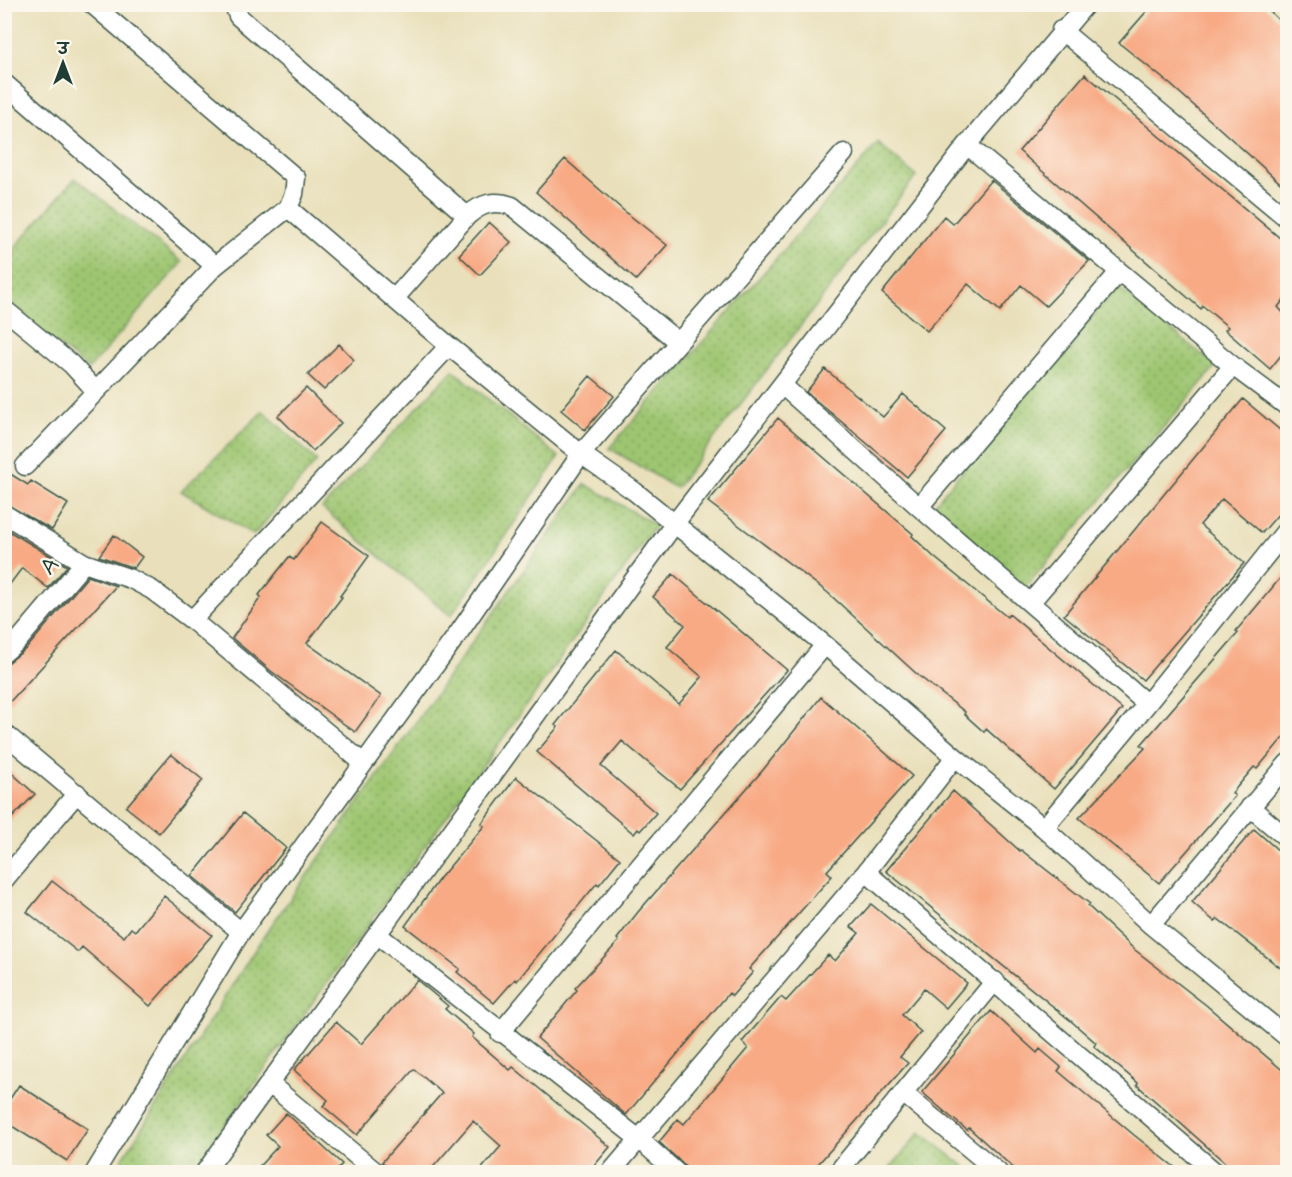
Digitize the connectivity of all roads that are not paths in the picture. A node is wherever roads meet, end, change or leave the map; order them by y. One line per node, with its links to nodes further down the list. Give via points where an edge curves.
1 (92, 4): 8 (street, via 296,178)
2 (1086, 4): 4 (street)
3 (234, 5): 9 (street, via 238,16)
4 (1061, 30): 6 (street); 10 (street)
5 (4, 83): 11 (street)
6 (967, 145): 12 (street); 18 (street)
7 (844, 153): 15 (street)
8 (288, 208): 11 (street); 13 (street)
9 (467, 216): 13 (street); 15 (street, via 479,206 498,202 512,206)
10 (1287, 219)
11 (215, 266): 19 (street)
12 (1119, 272): 17 (street); 23 (street)
13 (395, 298): 16 (street)
14 (4, 309): 19 (street, via 71,364)
15 (677, 342): 21 (street)
16 (449, 346): 21 (street); 29 (street)
17 (1233, 366): 20 (street); 28 (street)
18 (782, 385): 23 (street); 25 (street)
19 (95, 390): 22 (street)
20 (1287, 407)
21 (580, 454): 25 (street, via 634,490); 36 (street, via 460,631)
22 (25, 466)
23 (919, 507): 28 (street)
24 (4, 514): 27 (street)
25 (675, 524): 31 (street); 46 (street)
26 (1287, 528): 33 (street)
27 (84, 563): 29 (street, via 152,590); 30 (street, A)
28 (1030, 603): 33 (street)
29 (192, 620): 36 (street)
30 (11, 637): 32 (street, A)
31 (825, 645): 35 (street); 48 (street)
32 (4, 653)
33 (1147, 704): 40 (street)
34 (4, 733): 38 (street)
35 (955, 757): 40 (street); 42 (street)
36 (362, 762): 45 (street)
37 (1287, 763): 39 (street)
38 (77, 793): 43 (street); 45 (street)
39 (1250, 807): 41 (street); 44 (street)
40 (1044, 828): 44 (street)
41 (1287, 839)
42 (866, 872): 47 (street); 52 (street)
43 (4, 880)
44 (1151, 925): 49 (street)
45 (241, 932): 53 (street)
46 (378, 935): 48 (street); 50 (street)
47 (996, 981): 51 (street); 60 (street)
48 (500, 1033): 52 (street)
49 (1287, 1038)
50 (271, 1084): 54 (street); 55 (street)
51 (903, 1093): 58 (street); 59 (street)
52 (639, 1139): 56 (street); 57 (street)
53 (95, 1173)
54 (205, 1173)
55 (375, 1173)
56 (611, 1173)
57 (676, 1173)
58 (838, 1173)
59 (998, 1173)
60 (1215, 1173)

